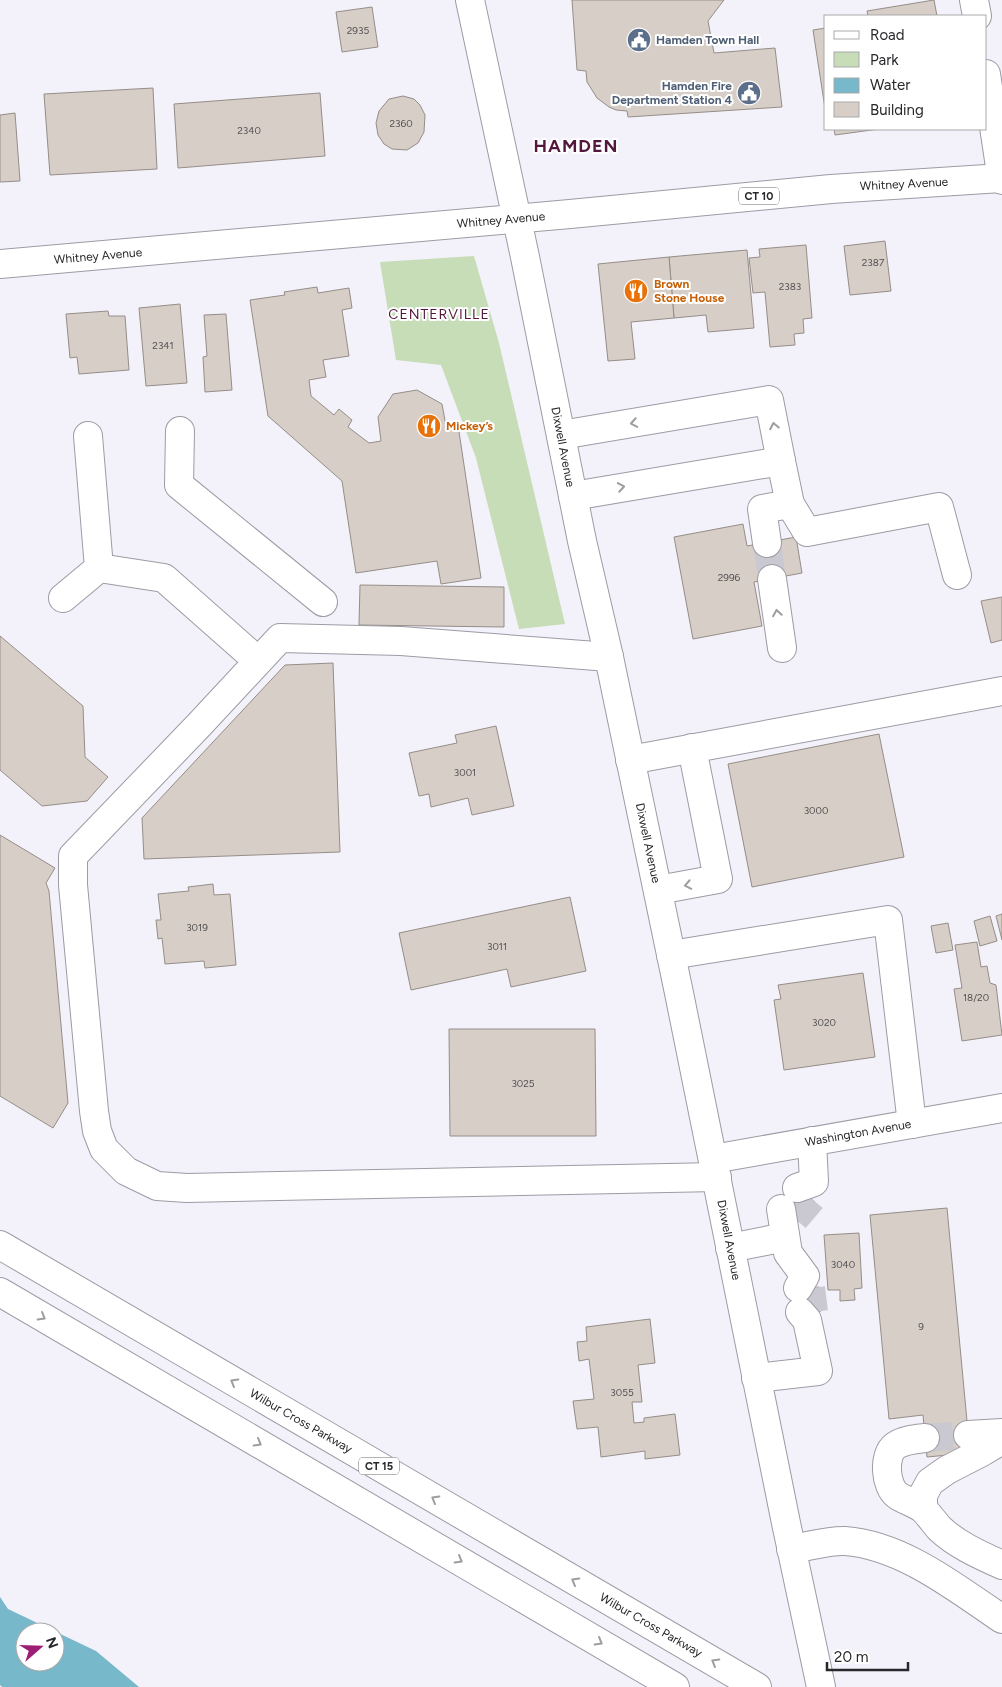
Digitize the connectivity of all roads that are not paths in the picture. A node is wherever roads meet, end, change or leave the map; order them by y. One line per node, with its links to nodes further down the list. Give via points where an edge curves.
1 (470, 0): 6 (main road, Dixwell Avenue)
2 (974, 0): 3 (main road)
3 (977, 15)
4 (987, 80): 5 (main road)
5 (1002, 178): 6 (main road, Whitney Avenue / CT 10, via 831,189)
6 (517, 219): 7 (main road, Whitney Avenue); 9 (main road, Dixwell Avenue)
7 (0, 264)
8 (180, 431): 19 (main road, via 179,485)
9 (561, 435): 11 (main road, one-way to 9, via 769,400); 12 (main road, Dixwell Avenue)
10 (88, 436): 15 (main road)
11 (780, 461): 12 (main road, one-way to 11); 13 (main road)
12 (573, 496): 21 (main road, Dixwell Avenue)
13 (790, 504): 14 (main road, via 762,509); 16 (main road, via 807,532 939,507)
14 (767, 542)
15 (99, 568): 18 (main road); 22 (main road, via 164,578)
16 (957, 575)
17 (772, 579): 20 (main road, one-way to 17)
18 (62, 598)
19 (323, 602)
20 (782, 648)
21 (609, 657): 22 (main road, Washington Avenue, via 401,641 280,638); 25 (main road, Dixwell Avenue)
22 (258, 661): 31 (main road, Washington Avenue, via 73,856 94,1111 104,1149 126,1171 157,1186 186,1188)
23 (1002, 691): 24 (main road)
24 (692, 748): 25 (main road); 26 (main road, one-way to 26, via 718,879)
25 (630, 760): 26 (main road, Dixwell Avenue)
26 (658, 890): 27 (main road, Dixwell Avenue)
27 (671, 955): 29 (main road, via 888,920); 31 (main road, Dixwell Avenue)
28 (1002, 1108): 29 (main road, Washington Avenue)
29 (912, 1124): 30 (main road, Washington Avenue)
30 (812, 1141): 31 (main road, Washington Avenue); 32 (main road)
31 (715, 1168): 34 (main road, Dixwell Avenue)
32 (807, 1190)
33 (0, 1245): 46 (main road, Wilbur Cross Parkway / CT 15, one-way to 33)
34 (730, 1248): 36 (main road, Dixwell Avenue); 36 (main road, via 785,1222 788,1253 806,1299 818,1371)
35 (0, 1292): 45 (main road, one-way to 45)
36 (756, 1378): 42 (main road, Dixwell Avenue)
37 (1002, 1433): 38 (main road)
38 (968, 1436)
39 (925, 1438): 41 (main road, via 896,1445 889,1453 886,1466 895,1494)
40 (1002, 1440): 41 (main road, via 930,1482 923,1495)
41 (922, 1508): 43 (main road, via 940,1529 971,1552)
42 (792, 1549): 44 (main road, via 844,1541 898,1554); 47 (main road, Dixwell Avenue)
43 (1002, 1565)
44 (1002, 1619)
45 (675, 1687)
46 (757, 1687)
47 (821, 1687)

